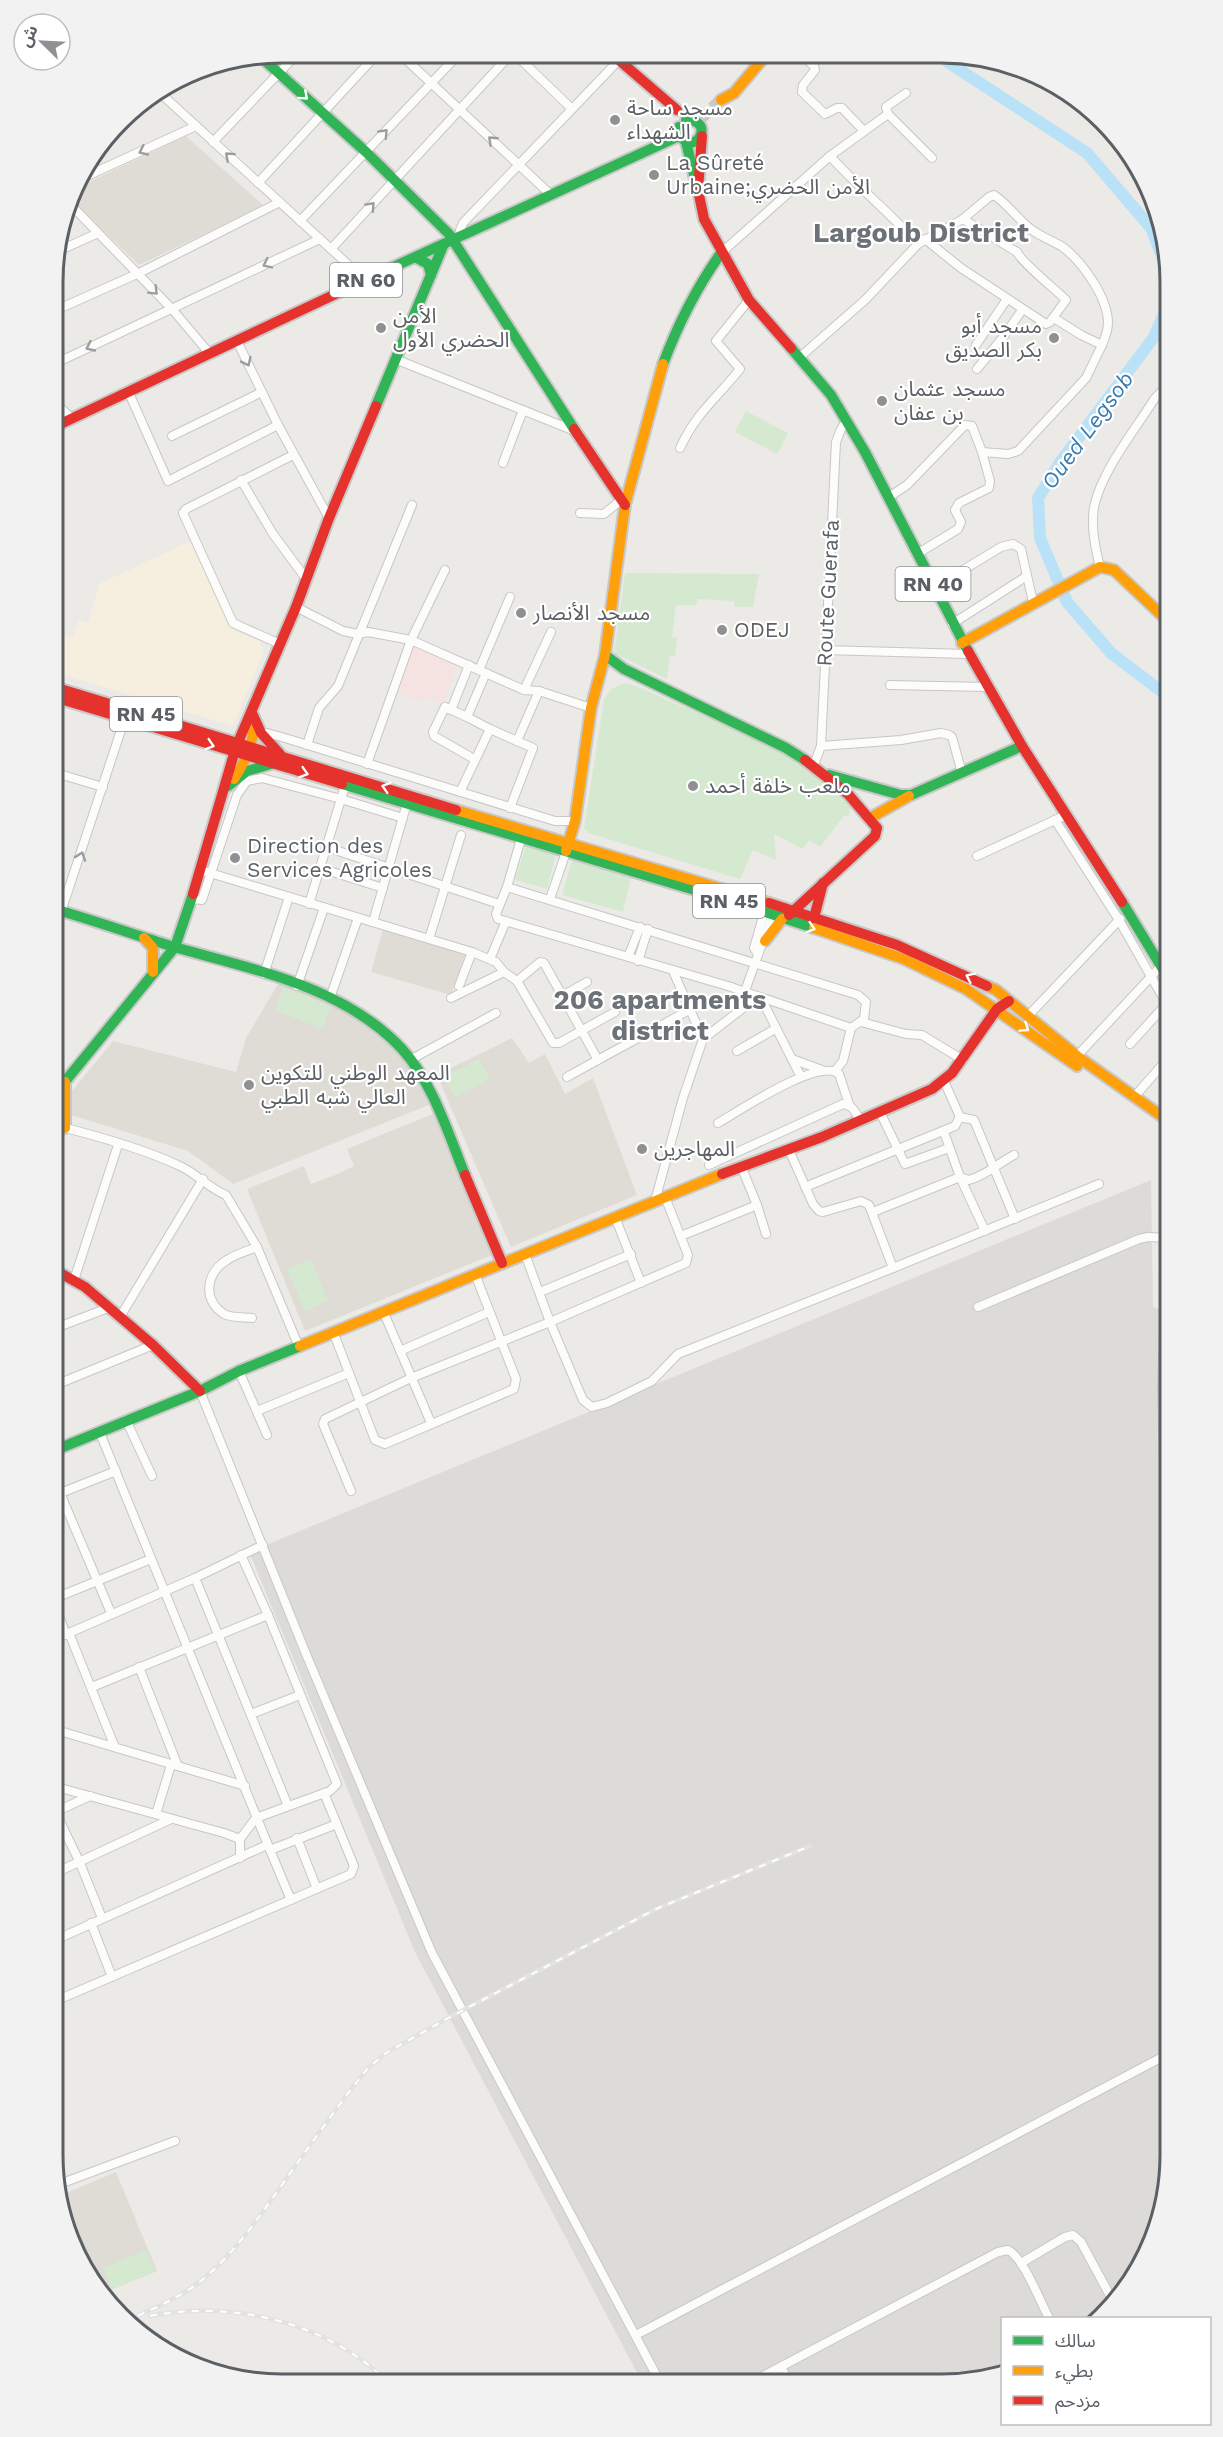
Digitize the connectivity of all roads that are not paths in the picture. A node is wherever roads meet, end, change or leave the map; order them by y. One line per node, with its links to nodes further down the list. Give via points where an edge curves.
1 (267, 63): 12 (main road)
2 (288, 63): 12 (street)
3 (369, 63): 20 (street)
4 (410, 63): 13 (street)
5 (450, 63): 13 (street)
6 (504, 63): 18 (street)
7 (523, 63): 19 (street)
8 (611, 63): 19 (street)
9 (623, 63): 16 (main road)
10 (760, 63): 17 (main road)
11 (808, 63): 24 (street, via 815,70 802,92 825,114 842,108)
12 (278, 73): 20 (main road, one-way to 20); 25 (street)
13 (431, 83): 18 (street); 26 (street, one-way to 13)
14 (906, 93): 21 (street, via 886,106)
15 (165, 97): 22 (street)
16 (664, 101): 23 (main road); 23 (main road)
17 (725, 101)
18 (459, 109): 29 (street, one-way to 18); 31 (street)
19 (572, 109): 29 (street)
20 (323, 113): 26 (main road); 32 (street)
21 (888, 114): 24 (street); 28 (street)
22 (196, 126): 25 (street); 30 (street, one-way to 30)
23 (689, 126): 33 (main road, RN 40); 33 (main road, RN 40); 34 (main road, RN 60)
24 (864, 131): 27 (street)
25 (213, 142): 32 (street, one-way to 25)
26 (366, 152): 31 (main road); 38 (street)
27 (830, 156): 42 (street, via 855,184); 45 (street)
28 (932, 158)
29 (518, 164): 34 (street); 41 (street, via 462,225)
30 (92, 174)
31 (395, 180): 41 (main road); 44 (street, one-way to 31)
32 (258, 183): 35 (street)
33 (699, 190): 45 (main road, RN 40, via 705,219)
34 (550, 194): 41 (main road, RN 60)
35 (280, 202): 38 (street); 47 (street)
36 (76, 210): 39 (street)
37 (963, 219): 42 (street); 55 (street, via 1017,252 1019,259 1066,300); 58 (street, via 994,195 1034,232 1074,256 1088,273 1105,307 1108,324)
38 (300, 221): 40 (street)
39 (98, 233): 43 (street); 47 (street)
40 (320, 239): 44 (street); 53 (street, one-way to 53)
41 (453, 242): 46 (main road, RN 60); 48 (main road); 74 (main road)
42 (922, 242): 50 (street); 60 (street, via 865,300)
43 (66, 246)
44 (331, 249): 49 (street)
45 (721, 253): 51 (main road, RN 40); 82 (main road, via 688,304 661,369)
46 (417, 258): 48 (main road, via 428,264); 49 (main road, RN 60)
47 (137, 274): 52 (street); 53 (street, one-way to 53)
48 (431, 275): 61 (main road)
49 (365, 280): 56 (main road, RN 60)
50 (1007, 299): 54 (street); 57 (street)
51 (749, 300): 60 (main road, RN 40); 76 (street, via 716,341 740,369 703,409)
52 (63, 307)
53 (172, 309): 59 (street); 62 (street, one-way to 62)
54 (1022, 310): 55 (street, via 1046,324); 63 (street)
55 (1054, 318): 58 (street)
56 (237, 341): 59 (main road, RN 60); 64 (street, one-way to 64)
57 (976, 345)
58 (1102, 345): 77 (street, via 1086,378 1018,451)
59 (210, 354): 65 (main road, RN 60)
60 (800, 357): 71 (main road, RN 40, via 831,395)
61 (395, 359): 67 (street); 85 (main road)
62 (63, 360)
63 (977, 369)
64 (262, 392): 73 (street); 75 (street)
65 (129, 393): 70 (main road, RN 60); 73 (street, via 168,481)
66 (1160, 393): 87 (street, via 1100,489 1093,528)
67 (524, 410): 74 (street); 79 (street)
68 (63, 412): 70 (street)
69 (63, 416): 70 (street)
70 (69, 420): 72 (main road, RN 60)
71 (846, 422): 81 (main road, RN 40); 102 (street, Route Guerafa, via 836,442)
72 (63, 423)
73 (278, 425): 78 (street)
74 (576, 431): 82 (main road)
75 (172, 436)
76 (680, 448)
77 (982, 452): 81 (street, via 972,426 965,425 907,485); 86 (street, via 989,488 959,503 955,510 961,522 958,529)
78 (293, 455): 80 (street); 85 (street)
79 (503, 463)
80 (241, 480): 90 (street, via 273,534); 101 (street, via 186,509 183,516 233,623)
81 (889, 497): 86 (main road, RN 40)
82 (623, 502): 84 (street, via 604,514); 104 (main road)
83 (412, 505): 98 (street)
84 (580, 513)
85 (329, 518): 90 (main road)
86 (917, 554): 91 (main road, RN 40)
87 (1100, 567): 93 (main road); 95 (main road, via 1114,570)
88 (445, 570): 99 (street)
89 (1027, 576): 91 (street, via 1021,549 1008,544); 93 (street); 96 (street)
90 (307, 580): 94 (main road)
91 (934, 587): 96 (main road, RN 40)
92 (510, 597): 107 (street)
93 (1033, 602): 100 (main road)
94 (296, 607): 98 (street, via 343,631); 101 (main road)
95 (1160, 614)
96 (952, 624): 100 (main road, RN 40)
97 (551, 632): 111 (street)
98 (358, 634): 99 (street, via 368,632); 124 (street, via 338,686 319,708)
99 (411, 640): 105 (street); 132 (street)
100 (962, 643): 103 (main road, RN 40)
101 (280, 644): 118 (main road)
102 (824, 650): 103 (street); 125 (street, Route Guerafa)
103 (968, 654): 110 (main road, RN 40)
104 (605, 656): 106 (main road); 108 (main road)
105 (469, 665): 107 (street); 117 (street)
106 (624, 669): 108 (main road); 133 (main road)
107 (483, 671): 111 (street); 119 (street)
108 (599, 675): 116 (main road)
109 (890, 685): 110 (street)
110 (987, 687): 126 (main road, RN 40)
111 (524, 690): 113 (street)
112 (63, 691): 115 (main road, RN 45)
113 (538, 691): 116 (street); 123 (street)
114 (63, 698): 115 (main road, RN 45)
115 (87, 702): 120 (main road, RN 45); 127 (main road, RN 45)
116 (591, 708): 149 (main road)
117 (451, 710): 119 (street); 130 (street, via 445,707 434,736)
118 (252, 711): 122 (main road); 127 (main road); 128 (main road, via 254,732)
119 (467, 717): 121 (street)
120 (124, 718): 127 (main road, RN 45, one-way to 127); 138 (street)
121 (490, 729): 123 (street); 130 (street)
122 (263, 736): 124 (street, via 267,733); 129 (main road)
123 (517, 741): 144 (street, via 533,748)
124 (307, 745): 132 (street)
125 (821, 746): 133 (street, Route Guerafa); 134 (street, via 944,733 952,737)
126 (1022, 746): 134 (main road); 145 (main road, RN 40)
127 (236, 747): 128 (main road, RN 45); 139 (main road)
128 (249, 752): 129 (main road, RN 45); 131 (main road, RN 45); 139 (main road)
129 (280, 754): 155 (main road, RN 45, one-way to 129)
130 (474, 759): 140 (street)
131 (273, 764): 137 (main road, RN 45, one-way to 137); 139 (main road, via 247,771)
132 (367, 764): 140 (street)
133 (814, 765): 135 (main road)
134 (962, 773): 141 (main road)
135 (825, 774): 141 (main road); 147 (main road)
136 (63, 775): 138 (street)
137 (345, 786): 142 (street); 143 (main road, RN 45)
138 (103, 787): 167 (street, one-way to 138)
139 (225, 790): 150 (main road)
140 (460, 792): 144 (street)
141 (911, 795): 147 (main road)
142 (341, 799): 146 (street); 152 (street, via 255,778 247,781 237,795); 154 (street)
143 (407, 803): 146 (street); 153 (main road, RN 45)
144 (510, 808): 149 (street, via 555,821)
145 (1066, 815): 148 (street); 157 (main road, RN 40)
146 (403, 818): 158 (street)
147 (870, 818): 163 (main road, via 877,828 875,836)
148 (1055, 820): 156 (street); 159 (street)
149 (575, 821): 155 (main road)
150 (210, 834): 152 (street); 161 (main road)
151 (461, 834): 164 (street)
152 (222, 839): 162 (street)
153 (521, 839): 155 (main road, RN 45); 165 (street)
154 (326, 847): 158 (street); 160 (street)
155 (567, 848): 170 (street); 174 (main road, RN 45); 177 (main road, RN 45)
156 (977, 856)
157 (1097, 861): 159 (street); 176 (main road, RN 40)
158 (389, 867): 164 (street); 166 (street)
159 (1085, 867): 180 (street)
160 (320, 868): 166 (street); 172 (street)
161 (200, 870): 162 (street); 169 (main road)
162 (211, 873): 168 (street); 169 (street, via 202,900)
163 (823, 883): 174 (main road); 179 (main road)
164 (445, 886): 171 (street); 186 (street)
165 (507, 887): 170 (street); 171 (street)
166 (383, 888): 182 (street)
167 (63, 892)
168 (290, 897): 172 (street); 199 (street)
169 (192, 899): 188 (main road)
170 (550, 899): 183 (street)
171 (499, 903): 181 (street, via 496,917)
172 (309, 904): 173 (street)
173 (324, 908): 178 (street); 203 (street)
174 (794, 910): 177 (main road); 179 (main road, RN 45)
175 (63, 912): 185 (main road)
176 (1129, 912): 180 (street); 194 (main road, RN 40)
177 (776, 917): 187 (main road); 191 (street, via 754,948); 212 (main road, RN 45, one-way to 212, via 904,959)
178 (358, 918): 182 (street); 208 (street)
179 (814, 918): 211 (main road, RN 45, one-way to 179, via 978,981 914,952)
180 (1119, 920): 200 (street); 217 (street)
181 (506, 921): 190 (street); 192 (street)
182 (373, 922): 186 (street)
183 (640, 927): 184 (street); 190 (street)
184 (648, 929): 191 (street); 193 (street)
185 (141, 936): 188 (main road); 197 (main road, via 152,945)
186 (429, 939): 189 (street)
187 (765, 941): 191 (street)
188 (175, 947): 197 (main road); 199 (main road)
189 (472, 952): 192 (street); 204 (street)
190 (628, 957): 193 (street)
191 (757, 958): 206 (street); 218 (street, via 858,995 866,1002)
192 (490, 959): 198 (street)
193 (638, 961): 196 (street)
194 (1160, 964)
195 (1160, 967): 200 (street)
196 (673, 971): 206 (street); 213 (street)
197 (153, 972): 237 (main road)
198 (504, 972): 201 (street); 209 (street)
199 (264, 974): 203 (main road)
200 (1150, 976): 205 (street); 225 (street)
201 (517, 981): 207 (street, via 543,962); 221 (street, via 550,1041 559,1043)
202 (587, 982): 207 (street)
203 (297, 986): 208 (main road)
204 (459, 986)
205 (1160, 991)
206 (748, 993): 210 (street); 222 (street, via 743,1008)
207 (562, 996): 221 (street)
208 (330, 998): 227 (main road, via 384,1031)
209 (452, 998)
210 (761, 998): 219 (street); 220 (street)
211 (1010, 1001): 212 (main road); 217 (main road, RN 45)
212 (997, 1009): 229 (main road); 247 (main road, RN 45, one-way to 247)
213 (689, 1010): 222 (street); 228 (street)
214 (496, 1012): 227 (street)
215 (615, 1012): 221 (street)
216 (1160, 1014): 223 (street)
217 (1028, 1016): 225 (main road, RN 45)
218 (861, 1022): 219 (street); 229 (street, via 922,1035)
219 (851, 1028): 232 (street, via 843,1061)
220 (775, 1029): 224 (street); 226 (street)
221 (581, 1031): 228 (street)
222 (703, 1039): 262 (street, via 683,1098)
223 (1131, 1044)
224 (737, 1051)
225 (1077, 1056): 239 (main road, RN 45)
226 (792, 1059): 231 (street); 234 (street)
227 (410, 1060): 274 (main road, via 437,1108)
228 (597, 1060): 233 (street)
229 (963, 1060): 236 (main road)
230 (1160, 1067): 239 (street)
231 (822, 1070): 232 (street); 234 (street)
232 (835, 1071): 241 (street)
233 (567, 1077)
234 (801, 1077): 246 (street)
235 (63, 1079): 237 (street)
236 (944, 1081): 242 (main road); 244 (street)
237 (65, 1082): 238 (main road); 240 (main road)
238 (63, 1084)
239 (1135, 1096): 243 (main road, RN 45)
240 (63, 1100)
241 (849, 1104): 245 (street); 255 (street)
242 (880, 1112): 245 (main road); 253 (street)
243 (1160, 1115)
244 (960, 1117): 249 (street, via 957,1124); 257 (street, via 974,1120)
245 (860, 1120): 252 (main road)
246 (718, 1123)
247 (1160, 1124)
248 (63, 1129): 250 (street)
249 (944, 1132): 251 (street); 253 (street)
250 (118, 1145): 259 (street, via 167,1160); 278 (street)
251 (950, 1148): 253 (street, via 909,1164 902,1163); 258 (street)
252 (789, 1150): 256 (main road); 261 (street)
253 (898, 1150): 261 (street)
254 (1014, 1155): 257 (street)
255 (709, 1165)
256 (741, 1166): 262 (main road); 263 (street)
257 (993, 1169): 258 (street, via 969,1180); 266 (street)
258 (960, 1177): 264 (street); 267 (street)
259 (203, 1179): 271 (street, via 226,1195); 285 (street)
260 (1099, 1184): 266 (street)
261 (805, 1187): 264 (street, via 819,1211 861,1201)
262 (660, 1199): 265 (main road); 269 (street)
263 (757, 1204): 268 (street); 269 (street)
264 (873, 1212): 275 (street)
265 (615, 1217): 272 (main road); 273 (street)
266 (1015, 1219): 267 (street)
267 (985, 1231): 275 (street)
268 (766, 1234)
269 (681, 1236): 279 (street, via 688,1255 686,1263)
270 (1160, 1238): 281 (street, via 1139,1239)
271 (257, 1247): 286 (street, via 226,1260 209,1281 214,1304 226,1315); 292 (street)
272 (525, 1254): 274 (main road); 280 (street)
273 (631, 1254): 279 (street); 280 (street)
274 (502, 1263): 276 (main road)
275 (893, 1268): 287 (street, via 678,1354 652,1380 592,1407 583,1400)
276 (475, 1274): 283 (street); 284 (main road)
277 (63, 1275): 278 (main road)
278 (74, 1280): 282 (main road)
279 (641, 1283): 287 (street)
280 (540, 1292): 287 (street)
281 (978, 1307)
282 (108, 1308): 285 (main road); 288 (street)
283 (489, 1312): 290 (street); 293 (street)
284 (384, 1313): 289 (main road); 293 (street)
285 (120, 1317): 291 (main road)
286 (252, 1318)
287 (550, 1322): 290 (street)
288 (63, 1325)
289 (334, 1334): 292 (main road); 295 (street)
290 (501, 1342): 296 (street); 302 (street, via 516,1379 514,1389)
291 (153, 1345): 297 (street); 298 (main road)
292 (299, 1347): 294 (main road)
293 (400, 1351): 296 (street)
294 (239, 1371): 298 (main road); 300 (street)
295 (349, 1373): 299 (street); 300 (street)
296 (411, 1378): 299 (street); 302 (street)
297 (63, 1382)
298 (200, 1390): 301 (main road); 311 (street)
299 (361, 1400): 302 (street, via 375,1440 380,1443); 308 (street, via 328,1417 323,1424)
300 (256, 1411): 304 (street)
301 (126, 1420): 303 (main road); 307 (street)
302 (431, 1423)
303 (100, 1432): 305 (main road); 306 (street)
304 (267, 1435)
305 (63, 1447)
306 (116, 1471): 309 (street); 313 (street)
307 (152, 1476)
308 (351, 1491)
309 (63, 1492)
310 (63, 1510): 315 (street)
311 (263, 1545): 312 (street); 362 (street, via 432,1953)
312 (241, 1555): 314 (street); 319 (street)
313 (151, 1560): 315 (street); 316 (street)
314 (195, 1578): 316 (street); 322 (street)
315 (97, 1581): 317 (street); 318 (street)
316 (163, 1590): 318 (street); 324 (street)
317 (63, 1595)
318 (111, 1613): 321 (street)
319 (268, 1614): 322 (street); 327 (street)
320 (63, 1624): 321 (street)
321 (67, 1634): 323 (street); 326 (street)
322 (220, 1634): 324 (street); 328 (street)
323 (63, 1636)
324 (187, 1648): 325 (street); 332 (street)
325 (139, 1667): 326 (street); 331 (street)
326 (92, 1687): 330 (street)
327 (300, 1695): 328 (street); 334 (street, via 337,1781 335,1788)
328 (251, 1714): 337 (street)
329 (63, 1732): 330 (street)
330 (114, 1745): 331 (street)
331 (174, 1764): 332 (street); 338 (street)
332 (245, 1786): 339 (street)
333 (63, 1789): 335 (street)
334 (324, 1793): 337 (street); 341 (street)
335 (90, 1796): 336 (street); 338 (street)
336 (63, 1806)
337 (288, 1806): 339 (street)
338 (156, 1814): 340 (street)
339 (256, 1818): 344 (street); 345 (street)
340 (171, 1819): 344 (street); 347 (street)
341 (337, 1824): 343 (street); 349 (street, via 354,1871)
342 (63, 1828): 347 (street)
343 (297, 1838): 345 (street); 349 (street)
344 (240, 1839): 346 (street)
345 (268, 1848): 346 (street); 350 (street)
346 (240, 1858): 351 (street)
347 (80, 1863): 348 (street); 351 (street)
348 (63, 1870)
349 (317, 1889): 350 (street)
350 (291, 1900): 354 (street)
351 (102, 1918): 352 (street)
352 (91, 1923): 353 (street); 354 (street)
353 (63, 1936)
354 (112, 1977): 355 (street)
355 (63, 1998)
356 (1160, 2058): 362 (street)
357 (175, 2141): 358 (street)
358 (65, 2182)
359 (1021, 2263): 360 (street, via 1073,2235 1081,2242); 361 (street); 363 (street, via 1008,2250 998,2252)
360 (1110, 2295)
361 (1048, 2317)
362 (636, 2335): 364 (street)
363 (781, 2367): 365 (street); 366 (street)
364 (656, 2374)
365 (767, 2374)
366 (785, 2374)

